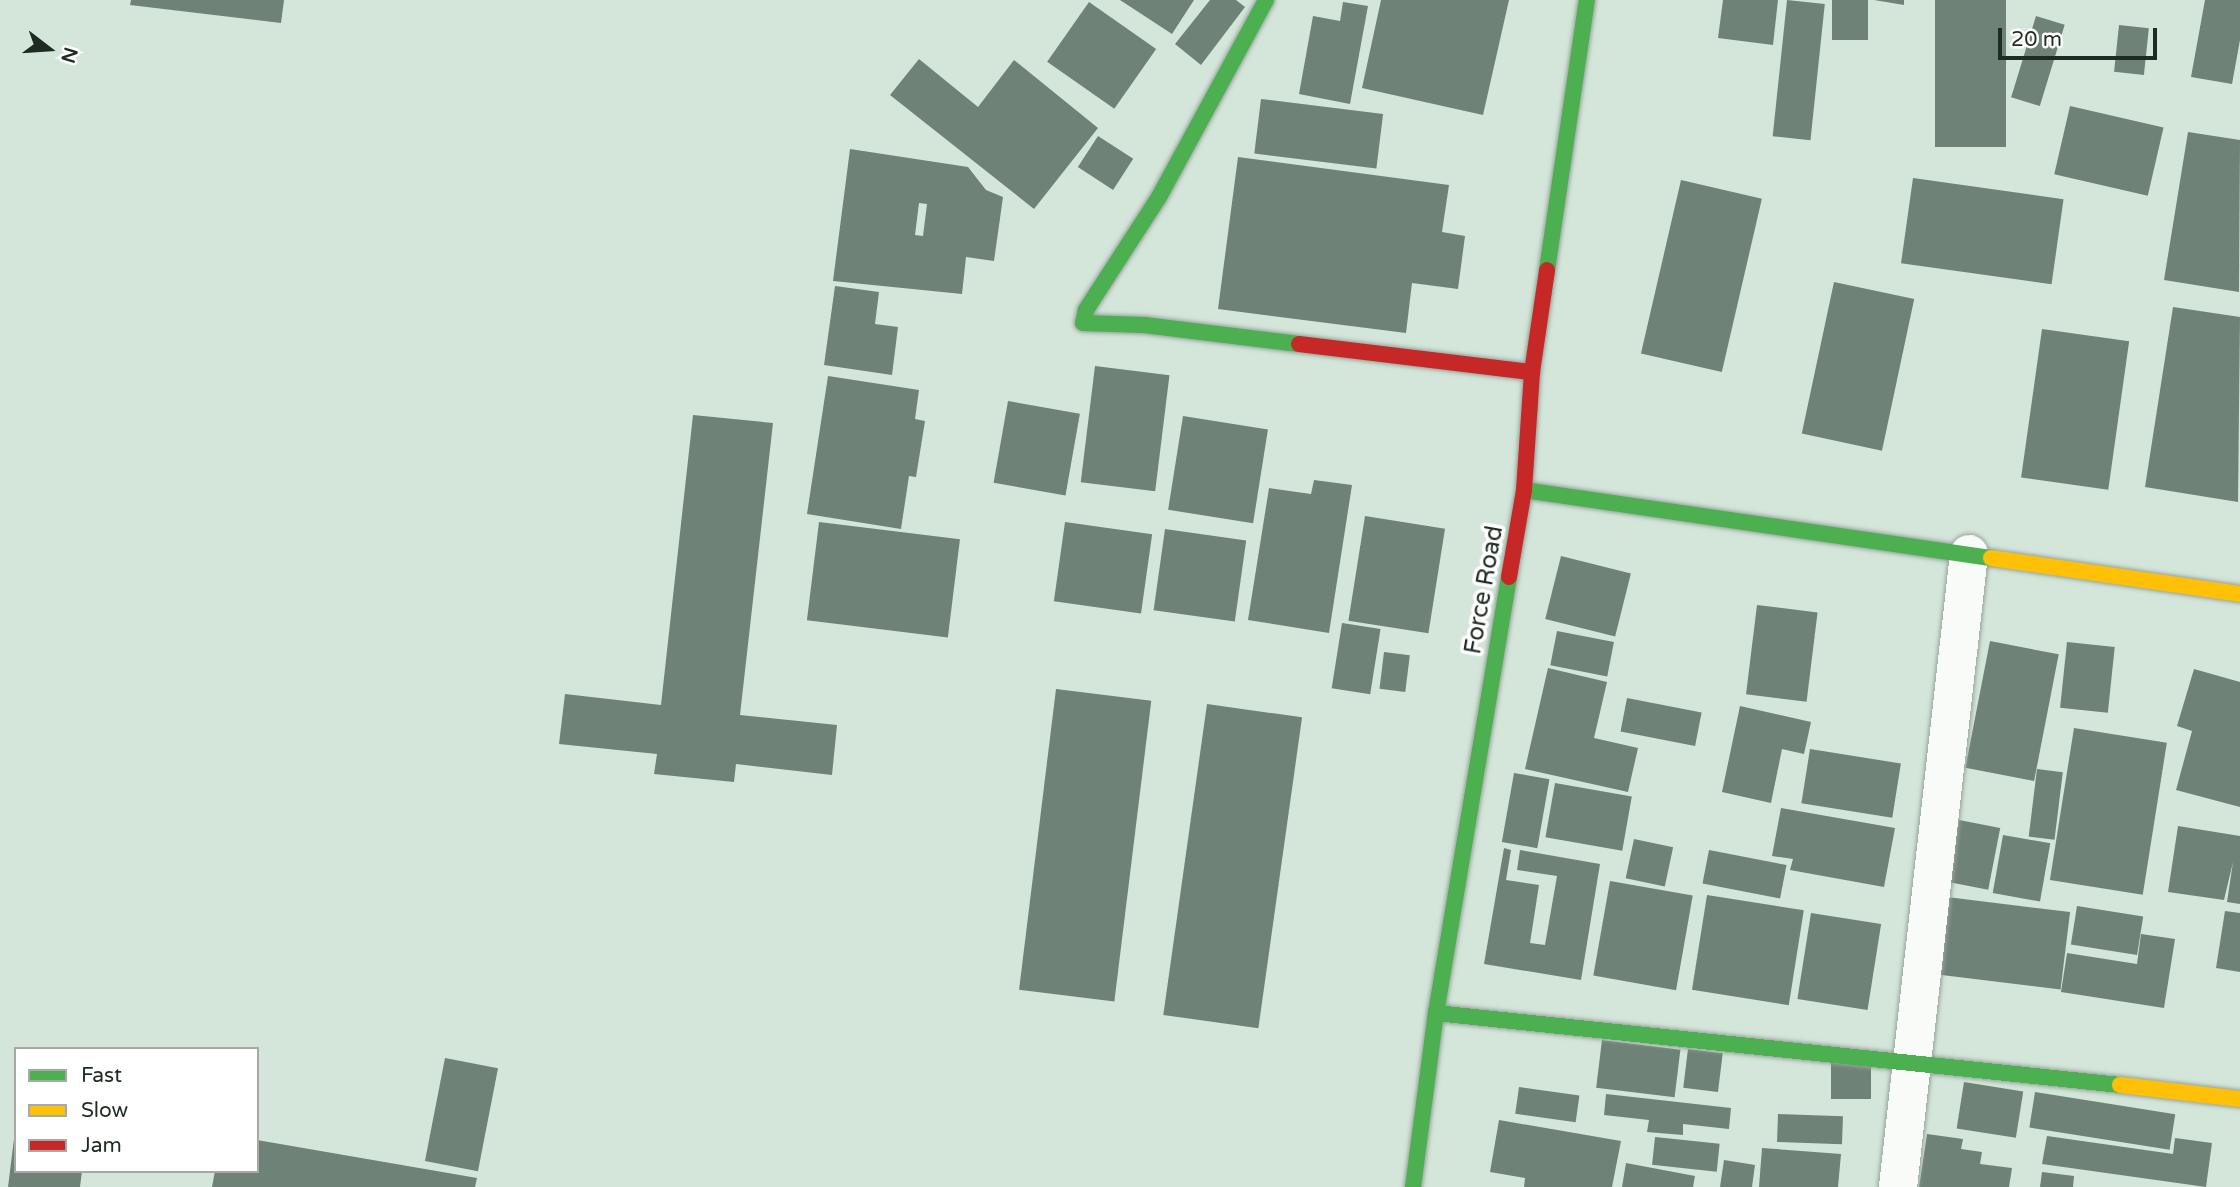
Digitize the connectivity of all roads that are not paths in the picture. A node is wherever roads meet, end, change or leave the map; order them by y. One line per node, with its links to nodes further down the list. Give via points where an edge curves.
1 (1266, 0): 3 (street, via 1159,197 1086,310 1083,323 1144,326)
2 (1587, 0): 3 (street, Force Road)
3 (1532, 372): 4 (street, Force Road)
4 (1524, 491): 5 (street); 7 (street, Force Road)
5 (1969, 554): 6 (street); 8 (street)
6 (2240, 594)
7 (1436, 1013): 8 (street); 10 (street, Force Road)
8 (1913, 1060): 9 (street); 11 (street)
9 (2240, 1099)
10 (1413, 1187)
11 (1898, 1187)

